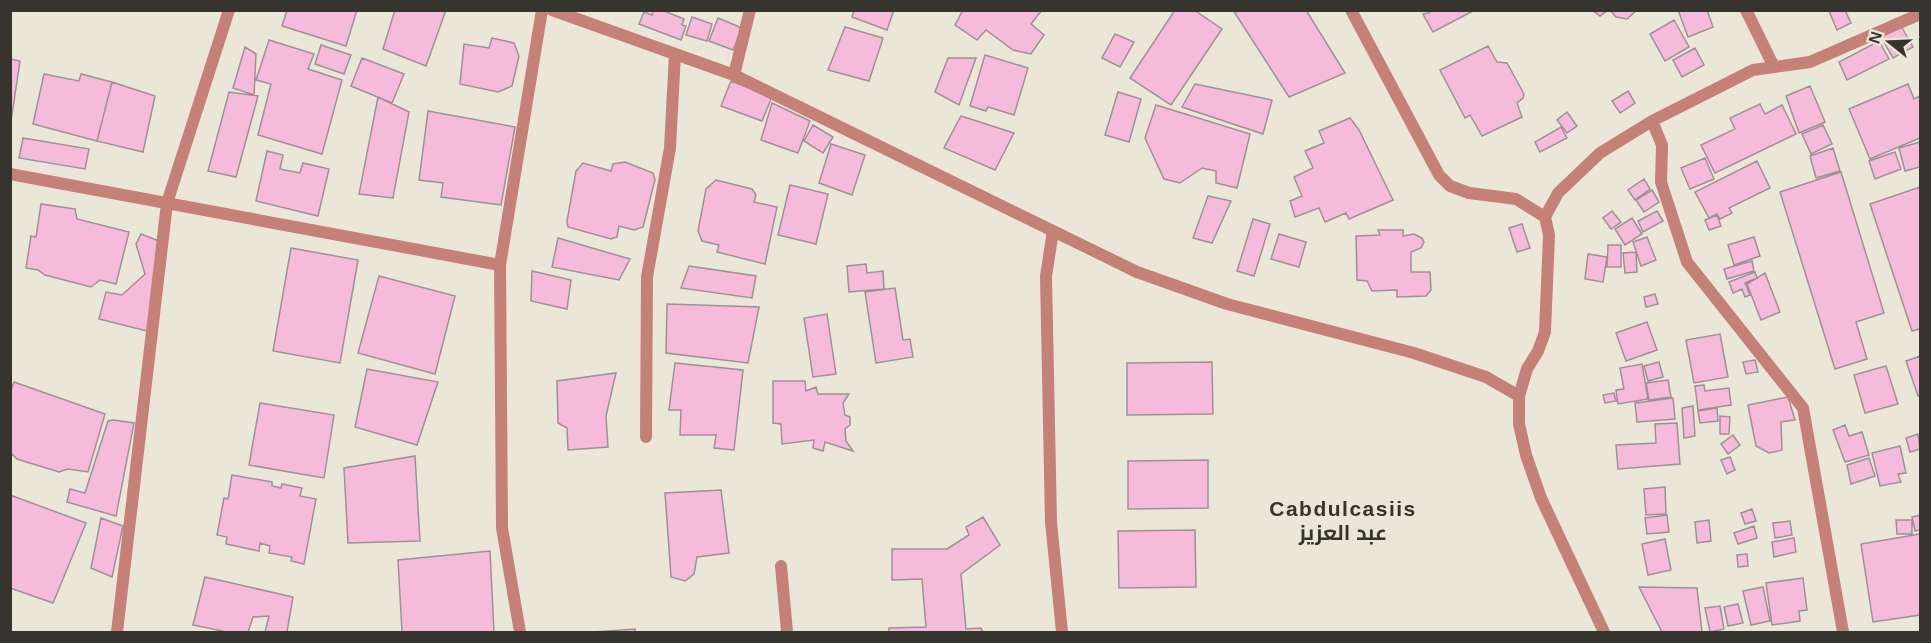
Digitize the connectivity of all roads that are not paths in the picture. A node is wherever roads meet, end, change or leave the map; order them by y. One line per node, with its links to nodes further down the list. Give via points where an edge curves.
1 (229, 10): 13 (street)
2 (542, 10): 16 (street)
3 (552, 10): 8 (street)
4 (750, 10): 10 (street)
5 (1351, 10): 14 (street, via 1439,175 1450,186 1469,193 1516,199)
6 (1746, 10): 9 (street)
7 (1920, 14): 9 (street, via 1818,58)
8 (675, 54): 10 (street); 18 (street, via 670,148 647,277)
9 (1774, 67): 11 (street, via 1753,70)
10 (734, 75): 15 (street)
11 (1652, 121): 14 (street, via 1576,173 1558,193); 25 (street, via 1662,145 1660,182 1687,262 1803,408)
12 (10, 174): 13 (street)
13 (167, 203): 16 (street); 20 (street)
14 (1545, 217): 17 (street, via 1549,235 1548,313 1538,351 1527,369)
15 (1053, 231): 17 (street, via 1137,272 1176,286 1227,304 1414,353 1486,377); 23 (street, via 1046,276 1051,522)
16 (500, 265): 21 (street, via 502,528)
17 (1519, 396): 24 (street, via 1522,434 1541,498)
18 (646, 437)
19 (781, 566): 22 (street)
20 (117, 633)
21 (520, 633)
22 (787, 633)
23 (1062, 633)
24 (1604, 633)
25 (1843, 633)

